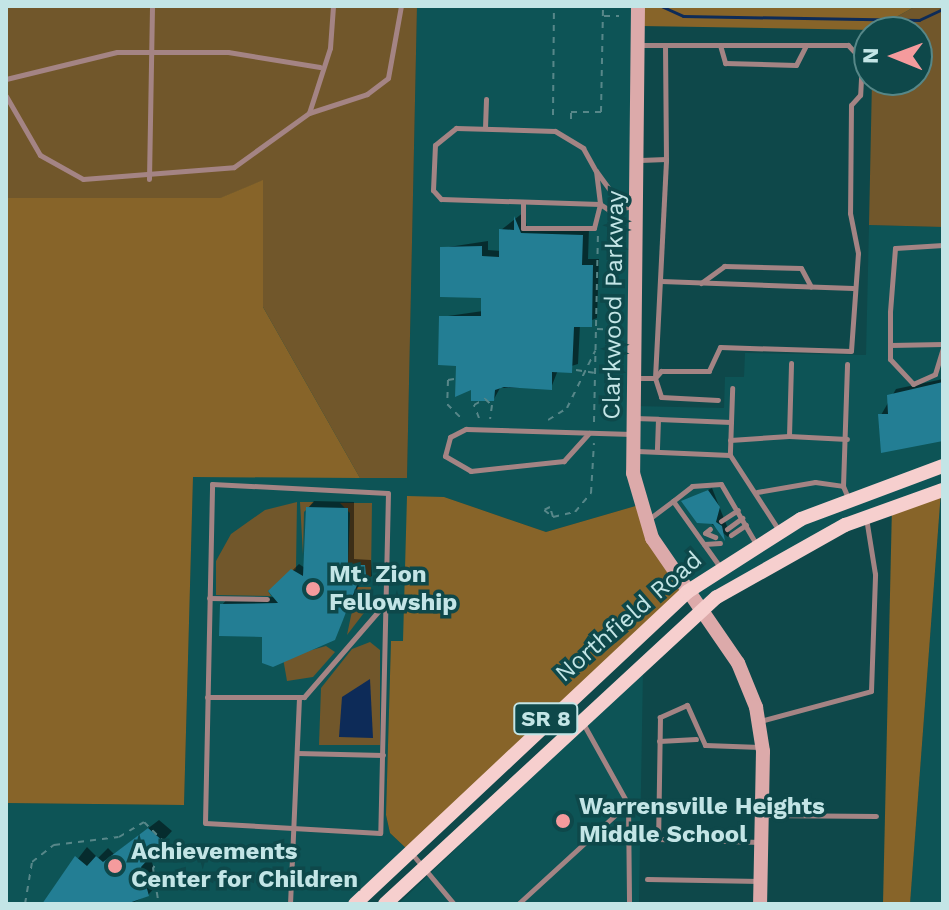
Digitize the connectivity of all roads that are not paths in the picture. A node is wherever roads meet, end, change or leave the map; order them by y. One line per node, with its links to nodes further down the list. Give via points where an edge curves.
1 (152, 6): 9 (lane)
2 (333, 6): 10 (lane)
3 (401, 6): 14 (lane, via 388,78 367,94)
4 (638, 6): 5 (street, Clarkwood Parkway)
5 (638, 45): 6 (lane); 17 (street, Clarkwood Parkway)
6 (665, 45): 7 (lane); 16 (lane)
7 (720, 45): 8 (lane); 8 (lane, via 725,63 796,65)
8 (806, 45): 28 (lane, via 848,45 862,60 860,95 851,105)
9 (147, 52): 10 (lane, via 228,52); 11 (lane, via 56,63); 19 (lane)
10 (320, 68): 14 (lane)
11 (6, 79)
12 (6, 96): 19 (lane, via 28,140 61,171)
13 (486, 99): 15 (lane)
14 (309, 113): 19 (lane, via 234,167)
15 (485, 128): 18 (lane, via 571,137); 20 (lane, via 456,128 435,145 433,190 455,203)
16 (666, 159): 17 (lane); 25 (lane)
17 (639, 160): 23 (street, Clarkwood Parkway)
18 (596, 171): 21 (lane); 22 (lane)
19 (149, 179)
20 (523, 203): 21 (lane); 21 (lane, via 523,228 594,228)
21 (600, 204): 22 (lane, via 609,210)
22 (620, 204): 23 (lane)
23 (638, 206): 33 (street, Clarkwood Parkway)
24 (943, 245): 29 (lane, via 902,245 892,253)
25 (661, 281): 26 (lane); 34 (lane)
26 (701, 283): 27 (lane); 27 (lane, via 724,266 801,268)
27 (811, 287): 28 (lane)
28 (853, 288): 34 (lane, via 851,351 720,347 709,371 661,371)
29 (890, 345): 30 (lane); 30 (lane, via 890,359 905,380 921,384 935,374)
30 (943, 346)
31 (791, 363): 42 (lane)
32 (847, 364): 43 (lane)
33 (635, 378): 34 (lane); 37 (street, Clarkwood Parkway)
34 (655, 378): 36 (lane, via 661,397)
35 (732, 388): 39 (lane)
36 (718, 400)
37 (633, 418): 38 (lane); 41 (street, Clarkwood Parkway)
38 (658, 419): 39 (lane); 46 (lane)
39 (731, 422): 44 (lane)
40 (589, 433): 40 (lane, via 466,429 450,437 445,456 471,471 564,461); 41 (lane)
41 (633, 434): 45 (street, Clarkwood Parkway)
42 (789, 436): 43 (lane); 44 (lane)
43 (847, 439): 51 (lane)
44 (730, 440): 47 (lane)
45 (632, 451): 46 (lane); 57 (street, Clarkwood Parkway)
46 (657, 451): 47 (lane)
47 (730, 455): 50 (lane)
48 (943, 466): 51 (main road, Northfield Road / SR 8)
49 (943, 490): 54 (main road, Northfield Road / SR 8)
50 (757, 492): 51 (lane, via 771,484); 61 (lane)
51 (845, 492): 61 (main road, Northfield Road / SR 8)
52 (673, 501): 53 (lane, via 692,486 716,482); 57 (lane); 63 (lane)
53 (738, 510): 55 (lane); 56 (lane)
54 (865, 516): 71 (main road, Northfield Road / SR 8, via 777,559); 75 (lane, via 874,562 871,691)
55 (742, 518): 58 (lane); 60 (lane)
56 (721, 521)
57 (645, 522): 67 (street, Clarkwood Parkway)
58 (746, 525): 62 (lane); 65 (lane)
59 (710, 529): 63 (lane)
60 (727, 529)
61 (780, 531): 65 (main road, Northfield Road / SR 8)
62 (731, 535)
63 (710, 540): 64 (lane); 66 (lane)
64 (720, 543)
65 (757, 544): 66 (main road, Northfield Road / SR 8)
66 (720, 567): 67 (main road, Northfield Road / SR 8)
67 (687, 592): 71 (street, Clarkwood Parkway); 86 (main road, Northfield Road / SR 8)
68 (209, 598): 69 (lane); 70 (lane, via 212,484 388,493); 72 (lane)
69 (267, 599)
70 (388, 600): 73 (lane); 80 (lane)
71 (699, 611): 74 (main road, Northfield Road / SR 8); 75 (street, Clarkwood Parkway, via 738,663)
72 (207, 697): 73 (lane); 84 (lane, via 205,823 284,823)
73 (299, 698): 79 (lane)
74 (580, 718): 81 (lane); 87 (main road, Northfield Road / SR 8)
75 (759, 721): 78 (street, Clarkwood Parkway)
76 (696, 739): 77 (lane); 77 (lane, via 687,705 660,717); 78 (lane)
77 (659, 741): 85 (lane, via 658,839)
78 (762, 747): 82 (street, Clarkwood Parkway)
79 (297, 753): 80 (lane); 84 (lane)
80 (383, 755): 84 (lane, via 380,833)
81 (628, 804): 94 (lane); 95 (lane)
82 (762, 815): 83 (lane); 85 (street, Clarkwood Parkway)
83 (876, 816)
84 (290, 829): 90 (lane)
85 (761, 842): 89 (street, Clarkwood Parkway)
86 (409, 851): 87 (lane); 91 (main road, Northfield Road / SR 8)
87 (425, 866): 92 (main road, Northfield Road / SR 8); 93 (lane)
88 (647, 879): 89 (lane)
89 (761, 881): 96 (street, Clarkwood Parkway)
90 (290, 904)
91 (355, 904)
92 (385, 904)
93 (454, 904)
94 (518, 904)
95 (629, 904)
96 (760, 904)

